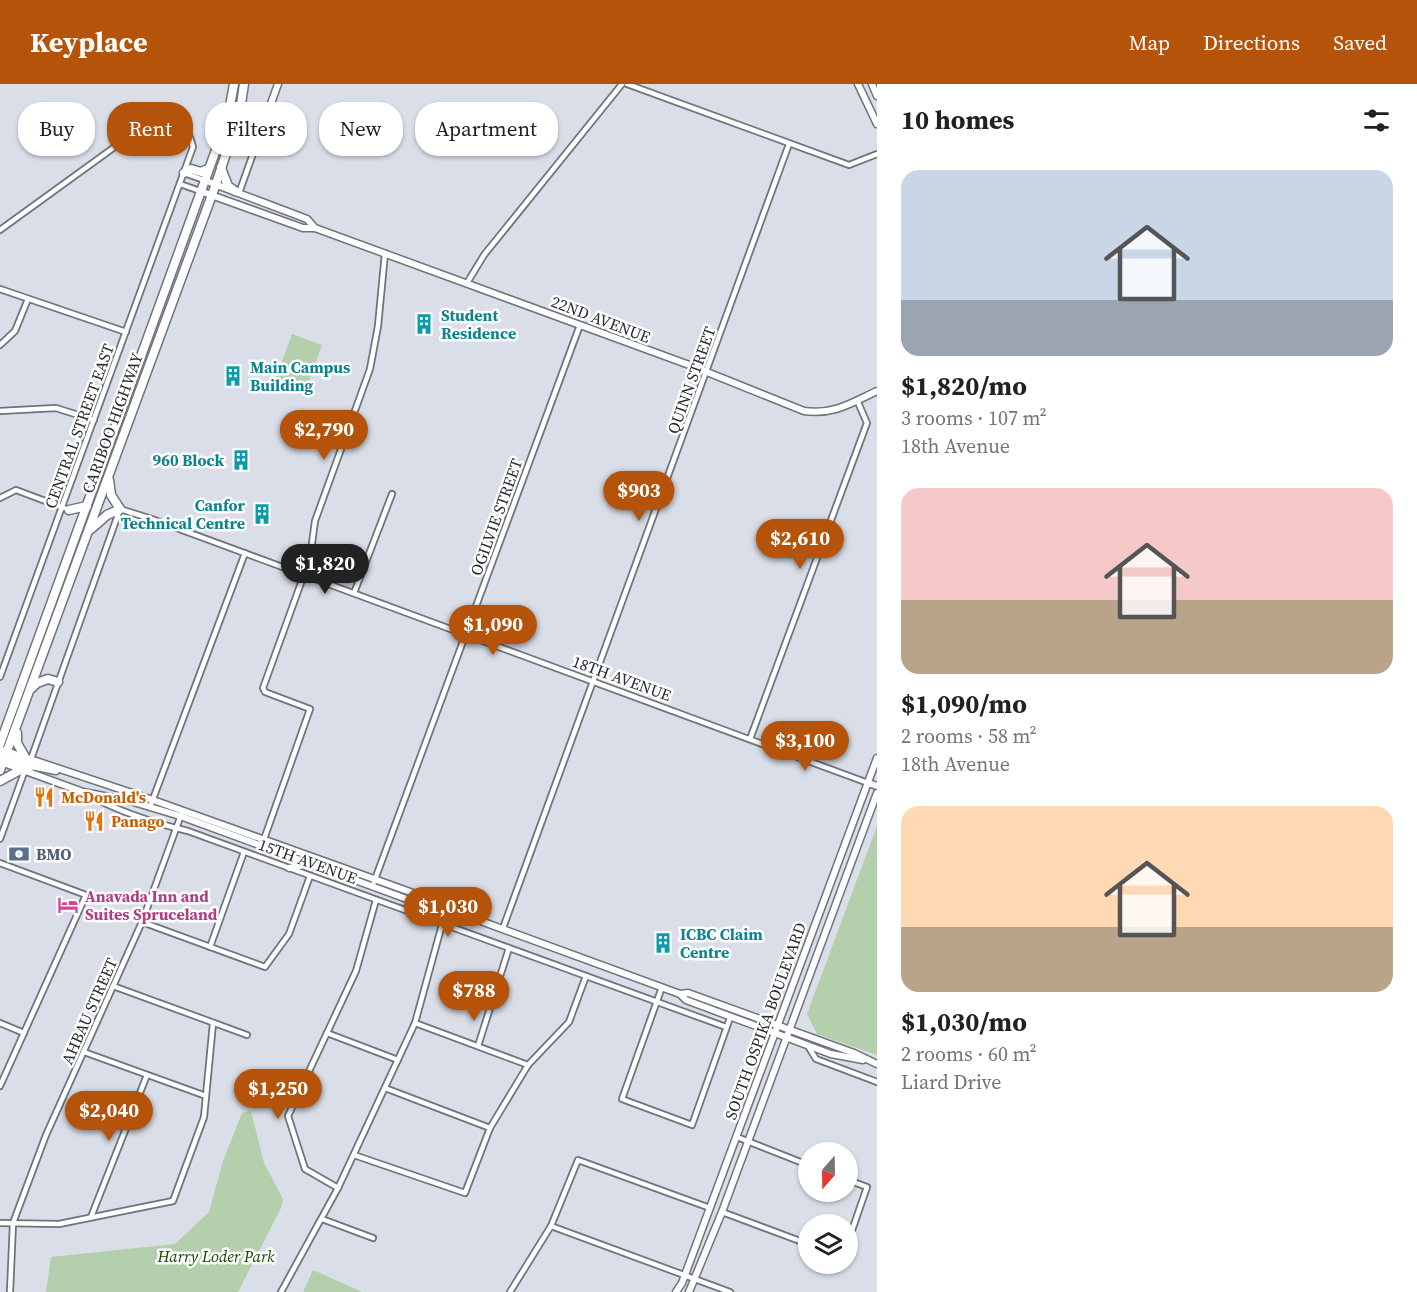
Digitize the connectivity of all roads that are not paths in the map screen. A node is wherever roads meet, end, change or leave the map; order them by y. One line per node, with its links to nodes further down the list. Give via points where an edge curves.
1 (234, 84): 15 (highway, CARIBOO HIGHWAY, via 228,117)
2 (278, 84): 8 (main road)
3 (622, 84): 26 (street, via 484,255)
4 (627, 84): 10 (street)
5 (860, 84): 9 (main road)
6 (872, 84): 7 (main road)
7 (877, 96)
8 (272, 102)
9 (877, 124)
10 (789, 144): 11 (street, via 849,165); 32 (street, QUINN STREET)
11 (877, 154)
12 (225, 156): 14 (highway, CARIBOO HIGHWAY)
13 (251, 156): 21 (street)
14 (221, 168): 19 (highway, CARIBOO HIGHWAY); 21 (highway, via 228,186)
15 (208, 169): 16 (highway); 17 (highway, CARIBOO HIGHWAY)
16 (184, 173): 17 (street, 22ND AVENUE); 18 (street, CENTRAL STREET EAST); 24 (street, CENTRAL STREET EAST, via 193,147 190,134 183,125 168,118 158,119)
17 (204, 180): 19 (main road, 22ND AVENUE); 20 (highway, CARIBOO HIGHWAY)
18 (180, 184): 20 (street, 22ND AVENUE); 30 (street, CENTRAL STREET EAST)
19 (216, 184): 21 (main road, 22ND AVENUE); 22 (highway, CARIBOO HIGHWAY)
20 (200, 191): 22 (main road, 22ND AVENUE); 38 (highway, CARIBOO HIGHWAY)
21 (237, 192): 23 (main road, 22ND AVENUE, via 307,219)
22 (211, 195): 23 (main road, 22ND AVENUE, via 303,228); 37 (highway, CARIBOO HIGHWAY)
23 (315, 228): 25 (main road, 22ND AVENUE)
24 (0, 230)
25 (385, 253): 26 (main road, 22ND AVENUE); 48 (street, via 370,369 315,521 310,558)
26 (467, 283): 29 (main road, 22ND AVENUE)
27 (0, 289): 28 (street)
28 (28, 299): 30 (street); 31 (street, via 15,331)
29 (580, 325): 32 (main road, 22ND AVENUE); 50 (street, OGILVIE STREET)
30 (126, 332): 36 (street, CENTRAL STREET EAST)
31 (0, 345)
32 (707, 371): 34 (main road, 22ND AVENUE, via 804,411 834,411); 54 (street, QUINN STREET)
33 (877, 391): 34 (main road, 22ND AVENUE)
34 (857, 400): 59 (street, via 867,423)
35 (0, 411): 36 (street, via 56,408)
36 (94, 420): 43 (street, CENTRAL STREET EAST)
37 (110, 472): 41 (highway, CARIBOO HIGHWAY); 44 (highway, via 111,495)
38 (94, 486): 41 (highway); 42 (highway, CARIBOO HIGHWAY)
39 (392, 494): 49 (street)
40 (0, 498): 43 (street, via 16,490)
41 (99, 500): 44 (highway); 46 (highway, CARIBOO HIGHWAY)
42 (87, 506): 43 (highway); 45 (highway, CARIBOO HIGHWAY)
43 (66, 508): 45 (highway); 52 (street, CENTRAL STREET EAST)
44 (120, 509): 46 (highway, via 99,520); 47 (street, 18TH AVENUE); 55 (street)
45 (81, 523): 57 (highway, CARIBOO HIGHWAY)
46 (86, 537): 51 (highway, CARIBOO HIGHWAY)
47 (245, 553): 48 (street, 18TH AVENUE); 69 (street)
48 (303, 575): 49 (street, 18TH AVENUE); 73 (street, via 263,688 310,711)
49 (354, 593): 50 (street, 18TH AVENUE)
50 (465, 634): 54 (street, 18TH AVENUE); 81 (street, OGILVIE STREET)
51 (40, 661): 53 (highway); 56 (highway, CARIBOO HIGHWAY)
52 (0, 677)
53 (48, 679): 55 (highway); 56 (highway)
54 (593, 681): 59 (street, 18TH AVENUE); 89 (street, QUINN STREET)
55 (58, 682): 63 (street)
56 (30, 690): 57 (highway, CARIBOO HIGHWAY)
57 (13, 722): 58 (highway); 60 (highway, CARIBOO HIGHWAY); 61 (highway, CARIBOO HIGHWAY); 63 (highway)
58 (0, 733)
59 (750, 739): 65 (street, 18TH AVENUE)
60 (0, 744)
61 (2, 758): 63 (highway)
62 (877, 758): 65 (main road, SOUTH OSPIKA BOULEVARD)
63 (27, 764): 64 (highway); 67 (main road, 15TH AVENUE); 69 (main road, 15TH AVENUE, via 71,772); 74 (street)
64 (0, 781)
65 (868, 783): 66 (main road, 18TH AVENUE); 101 (main road, SOUTH OSPIKA BOULEVARD)
66 (877, 786)
67 (83, 792): 70 (main road, 15TH AVENUE); 72 (street, 15TH AVENUE)
68 (877, 793): 103 (main road, SOUTH OSPIKA BOULEVARD)
69 (153, 800): 70 (street); 71 (main road, 15TH AVENUE)
70 (150, 807): 71 (main road, 15TH AVENUE)
71 (182, 813): 72 (street, AHBAU STREET); 73 (main road, 15TH AVENUE); 75 (main road, 15TH AVENUE)
72 (176, 828): 76 (street, 15TH AVENUE); 87 (street, AHBAU STREET)
73 (264, 838): 75 (street); 81 (main road, 15TH AVENUE)
74 (0, 839)
75 (261, 846): 78 (main road, 15TH AVENUE)
76 (244, 852): 79 (street, 15TH AVENUE); 90 (street)
77 (0, 863): 104 (street, via 86,895)
78 (310, 864): 79 (main road); 82 (main road, 15TH AVENUE)
79 (289, 868): 80 (street, 15TH AVENUE)
80 (310, 876): 83 (street, 15TH AVENUE); 90 (street, via 289,934 266,967)
81 (375, 879): 82 (street, OGILVIE STREET); 84 (main road, 15TH AVENUE)
82 (372, 886): 85 (main road, 15TH AVENUE)
83 (376, 900): 88 (street, 15TH AVENUE); 105 (street, via 356,970)
84 (447, 905): 85 (street); 86 (main road, 15TH AVENUE)
85 (445, 913): 86 (main road, 15TH AVENUE, via 467,921); 88 (street)
86 (478, 920): 89 (main road, 15TH AVENUE)
87 (142, 922): 90 (street); 93 (street, AHBAU STREET)
88 (442, 924): 91 (street, 15TH AVENUE); 100 (street)
89 (502, 928): 94 (main road, 15TH AVENUE)
90 (210, 947)
91 (509, 948): 92 (street, 15TH AVENUE); 109 (street)
92 (586, 976): 96 (street, 15TH AVENUE); 115 (street, via 568,1023)
93 (113, 986): 99 (street); 111 (street, AHBAU STREET)
94 (662, 987): 95 (main road, 15TH AVENUE); 96 (street)
95 (680, 993): 97 (main road, 15TH AVENUE, via 686,1000); 101 (main road, 15TH AVENUE)
96 (657, 1002): 102 (street, 15TH AVENUE); 102 (street, via 622,1099 692,1125)
97 (730, 1017): 102 (street); 106 (main road, 15TH AVENUE)
98 (0, 1023): 104 (street)
99 (213, 1023): 107 (street); 120 (street)
100 (416, 1023): 109 (street); 112 (street)
101 (778, 1025): 103 (main road, 15TH AVENUE); 106 (main road, SOUTH OSPIKA BOULEVARD)
102 (726, 1027)
103 (790, 1029): 108 (main road, SOUTH OSPIKA BOULEVARD); 113 (main road, 15TH AVENUE)
104 (24, 1033): 118 (street)
105 (327, 1033): 112 (street); 127 (street, via 288,1116 305,1169)
106 (775, 1034): 108 (main road, 15TH AVENUE); 122 (main road, SOUTH OSPIKA BOULEVARD)
107 (247, 1035)
108 (786, 1038): 110 (main road, 15TH AVENUE); 123 (main road, SOUTH OSPIKA BOULEVARD)
109 (478, 1046): 115 (street)
110 (808, 1046): 113 (main road, 15TH AVENUE); 117 (street, 15TH AVENUE, via 816,1059)
111 (84, 1052): 116 (street); 134 (street, AHBAU STREET, via 46,1135)
112 (398, 1060): 119 (street)
113 (867, 1060): 114 (main road, 15TH AVENUE)
114 (877, 1064)
115 (528, 1065): 121 (street)
116 (147, 1075): 120 (street); 131 (street)
117 (877, 1082)
118 (0, 1086)
119 (385, 1088): 121 (street); 124 (street)
120 (206, 1096): 131 (street, via 204,1117 173,1201)
121 (490, 1128): 124 (street, via 465,1193)
122 (737, 1137): 123 (street); 128 (main road, SOUTH OSPIKA BOULEVARD)
123 (748, 1142): 125 (street); 129 (main road, SOUTH OSPIKA BOULEVARD)
124 (354, 1155): 127 (street)
125 (798, 1161)
126 (858, 1184): 130 (street, via 867,1187)
127 (338, 1188): 132 (street)
128 (710, 1208): 135 (street, via 578,1160); 138 (main road, SOUTH OSPIKA BOULEVARD)
129 (722, 1212): 137 (street); 139 (main road, SOUTH OSPIKA BOULEVARD)
130 (858, 1214)
131 (91, 1217): 134 (street, via 59,1224)
132 (322, 1219): 136 (street); 142 (street)
133 (0, 1223): 134 (street)
134 (13, 1223): 141 (street, AHBAU STREET)
135 (551, 1226): 138 (street); 140 (street)
136 (373, 1238)
137 (798, 1240)
138 (685, 1275): 139 (street); 144 (main road, SOUTH OSPIKA BOULEVARD)
139 (695, 1279): 145 (main road, SOUTH OSPIKA BOULEVARD); 146 (street)
140 (511, 1290): 143 (street)
141 (10, 1292)
142 (281, 1292)
143 (519, 1292)
144 (676, 1292)
145 (689, 1292)
146 (730, 1292)

